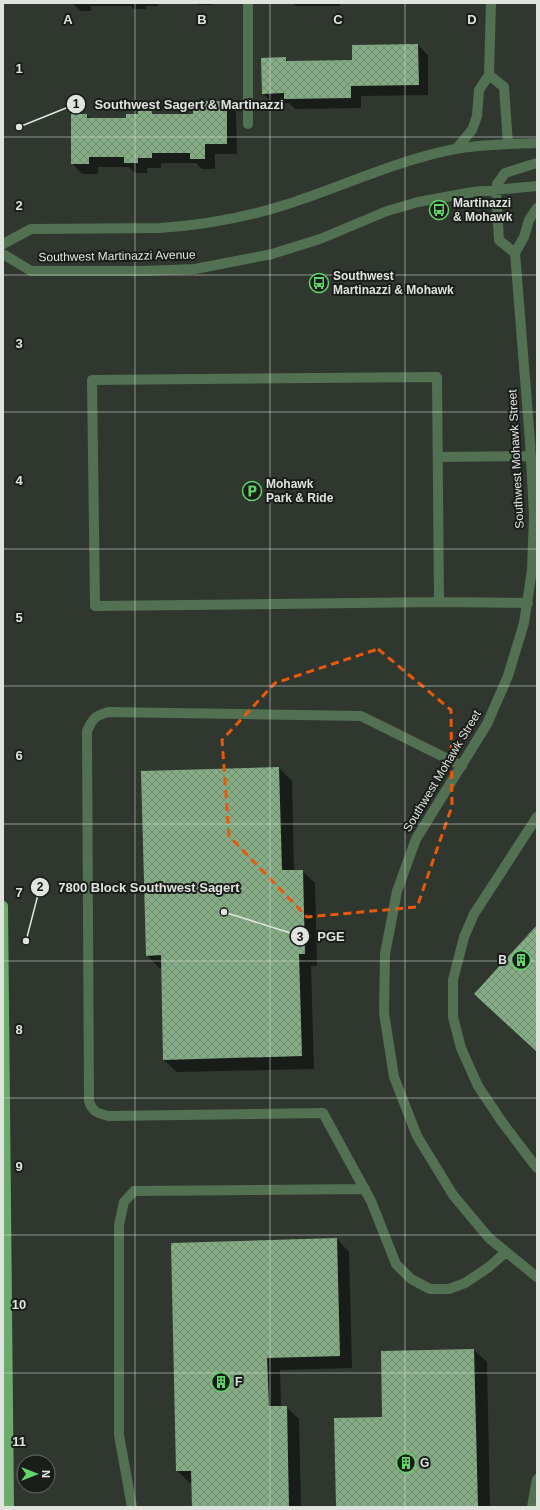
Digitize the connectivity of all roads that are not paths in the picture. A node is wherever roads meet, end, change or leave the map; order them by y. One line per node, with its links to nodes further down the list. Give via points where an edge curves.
1 (248, 3): 4 (street)
2 (491, 3): 3 (street)
3 (489, 74): 6 (street, via 504,87); 7 (street, via 479,90 477,116 472,130)
4 (248, 124)
5 (537, 143): 6 (street)
6 (508, 144): 7 (street)
7 (456, 149): 12 (street, via 397,165 257,214 180,227 31,229)
8 (537, 164): 10 (street, via 505,173)
9 (537, 186): 10 (street, Southwest Martinazzi Avenue)
10 (496, 190): 13 (street, via 499,240); 14 (street, Southwest Martinazzi Avenue, via 418,202 272,254 195,269 31,271)
11 (537, 208): 13 (street)
12 (3, 244)
13 (515, 253): 15 (street, Southwest Mohawk Street)
14 (3, 254)
15 (534, 438): 16 (street, Southwest Mohawk Street)
16 (531, 456): 17 (street); 18 (street, Southwest Mohawk Street)
17 (438, 457): 19 (street); 19 (street, via 437,377 92,380 94,606)
18 (536, 516): 20 (street, Southwest Mohawk Street)
19 (439, 602): 20 (street)
20 (528, 603): 21 (street, Southwest Mohawk Street, via 508,676 487,724)
21 (462, 766): 26 (street, via 361,716 108,712 97,715 87,731 91,1108 99,1114 109,1116 323,1113); 27 (street, Southwest Mohawk Street, via 416,839 397,891 385,954 384,1013 394,1077 417,1136 453,1195 489,1238)
22 (537, 817): 25 (street, via 474,914 464,937 453,980 453,1017 461,1048 478,1086)
23 (3, 906): 24 (main road)
24 (3, 940): 30 (main road)
25 (537, 1168)
26 (365, 1189): 27 (street, via 396,1264 411,1280 430,1289 449,1289 465,1283); 31 (street, via 134,1191 124,1202 119,1225 119,1435)
27 (506, 1252): 28 (street, Southwest Mohawk Street)
28 (537, 1277)
29 (537, 1479): 32 (street)
30 (9, 1507)
31 (132, 1507)
32 (532, 1507)

